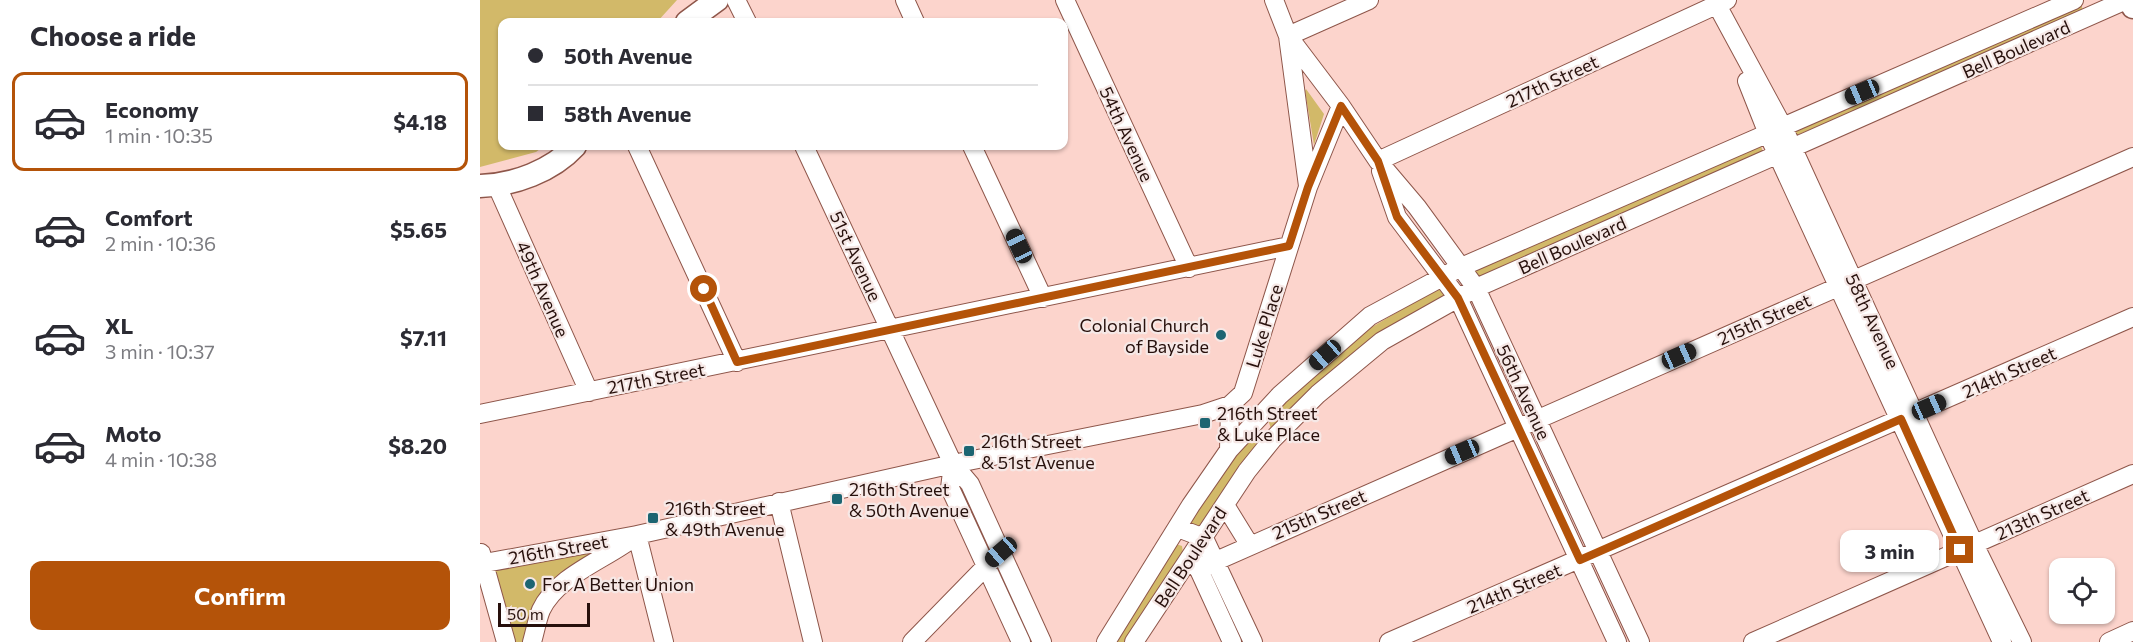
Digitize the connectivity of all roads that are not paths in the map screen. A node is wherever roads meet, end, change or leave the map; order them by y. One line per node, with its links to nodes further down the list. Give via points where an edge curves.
1 (717, 0): 11 (main road)
2 (736, 0): 12 (street)
3 (905, 0): 13 (street)
4 (1065, 0): 27 (street, 54th Avenue)
5 (1274, 0): 14 (street, 56th Avenue)
6 (1369, 0): 14 (street)
7 (2073, 0): 16 (street, Bell Boulevard)
8 (2128, 0): 10 (main road); 21 (street, Bell Boulevard)
9 (1720, 2): 16 (street, 58th Avenue); 23 (street, 217th Street)
10 (2133, 7)
11 (692, 18)
12 (745, 18)
13 (913, 18)
14 (1288, 36): 15 (street, 56th Avenue); 25 (street, Luke Place)
15 (1341, 106): 23 (street, 56th Avenue); 25 (street)
16 (1775, 130): 21 (street, 58th Avenue); 28 (street, Bell Boulevard)
17 (571, 150): 24 (main road, via 534,174)
18 (639, 150): 36 (street)
19 (806, 150): 35 (street, 51st Avenue)
20 (974, 150): 32 (street)
21 (1785, 151): 30 (street, 58th Avenue); 31 (street, Bell Boulevard)
22 (2133, 157): 30 (street, 215th Street)
23 (1378, 161): 28 (street, 56th Avenue, via 1417,207); 29 (street, 56th Avenue, via 1397,217)
24 (488, 186): 37 (street, 49th Avenue)
25 (1308, 187): 26 (street, Luke Place)
26 (1289, 246): 27 (street, 217th Street); 38 (street, Luke Place)
27 (1189, 268): 32 (street, 217th Street)
28 (1459, 268): 29 (street, Bell Boulevard); 31 (street, 56th Avenue)
29 (1443, 277): 33 (street, 56th Avenue); 41 (street, Bell Boulevard, via 1370,316)
30 (1847, 282): 40 (street, 58th Avenue); 42 (street, 215th Street)
31 (1476, 288): 33 (street, Bell Boulevard); 42 (street, 56th Avenue)
32 (1043, 298): 35 (street, 217th Street)
33 (1458, 298): 43 (street, 56th Avenue); 44 (street, Bell Boulevard, via 1382,341 1318,394)
34 (2133, 317): 40 (street, 214th Street)
35 (891, 330): 36 (street, 217th Street); 46 (street, 51st Avenue)
36 (737, 362): 37 (street, 217th Street)
37 (589, 392): 39 (street, 217th Street)
38 (1237, 399): 41 (street); 45 (street, Luke Place); 46 (street, 216th Street, via 1203,414)
39 (480, 414)
40 (1908, 416): 54 (street, 58th Avenue); 56 (street, 214th Street)
41 (1258, 418): 44 (street); 45 (street, Bell Boulevard)
42 (1536, 419): 43 (street, 215th Street); 56 (street, 56th Avenue)
43 (1518, 427): 53 (street, 215th Street); 59 (street, 56th Avenue)
44 (1272, 440): 49 (street, Bell Boulevard)
45 (1229, 450): 50 (street, Bell Boulevard)
46 (953, 464): 48 (street, 216th Street); 55 (street, 51st Avenue, via 970,484); 61 (street, 51st Avenue, via 950,488)
47 (2133, 474): 54 (street, 213th Street)
48 (779, 502): 51 (street, 216th Street); 66 (street)
49 (1225, 505): 52 (street, Bell Boulevard); 53 (street)
50 (1178, 528): 52 (street); 60 (street); 70 (street, Bell Boulevard)
51 (637, 535): 57 (street, 216th Street); 64 (street, 216th Street, via 557,586 541,610); 65 (street)
52 (1204, 538): 58 (street); 60 (street, Bell Boulevard)
53 (1249, 544): 58 (street, 215th Street)
54 (1967, 547): 77 (street, 213th Street); 78 (street, 58th Avenue); 79 (street, 58th Avenue)
55 (1001, 552): 61 (street); 69 (street, 51st Avenue)
56 (1597, 552): 59 (street, 214th Street); 76 (street, 56th Avenue)
57 (481, 560): 63 (street)
58 (1216, 560): 60 (street, 215th Street); 73 (street)
59 (1580, 560): 74 (street, 214th Street); 75 (street, 56th Avenue)
60 (1195, 562): 71 (street, Bell Boulevard); 72 (street)
61 (987, 564): 67 (street); 68 (street, 51st Avenue)
62 (2133, 631): 80 (street)
63 (506, 642)
64 (532, 642)
65 (664, 642)
66 (813, 642)
67 (912, 642)
68 (1022, 642)
69 (1042, 642)
70 (1106, 642)
71 (1134, 642)
72 (1232, 642)
73 (1252, 642)
74 (1389, 642)
75 (1617, 642)
76 (1640, 642)
77 (1753, 642)
78 (2002, 642)
79 (2022, 642)
80 (2109, 642)

